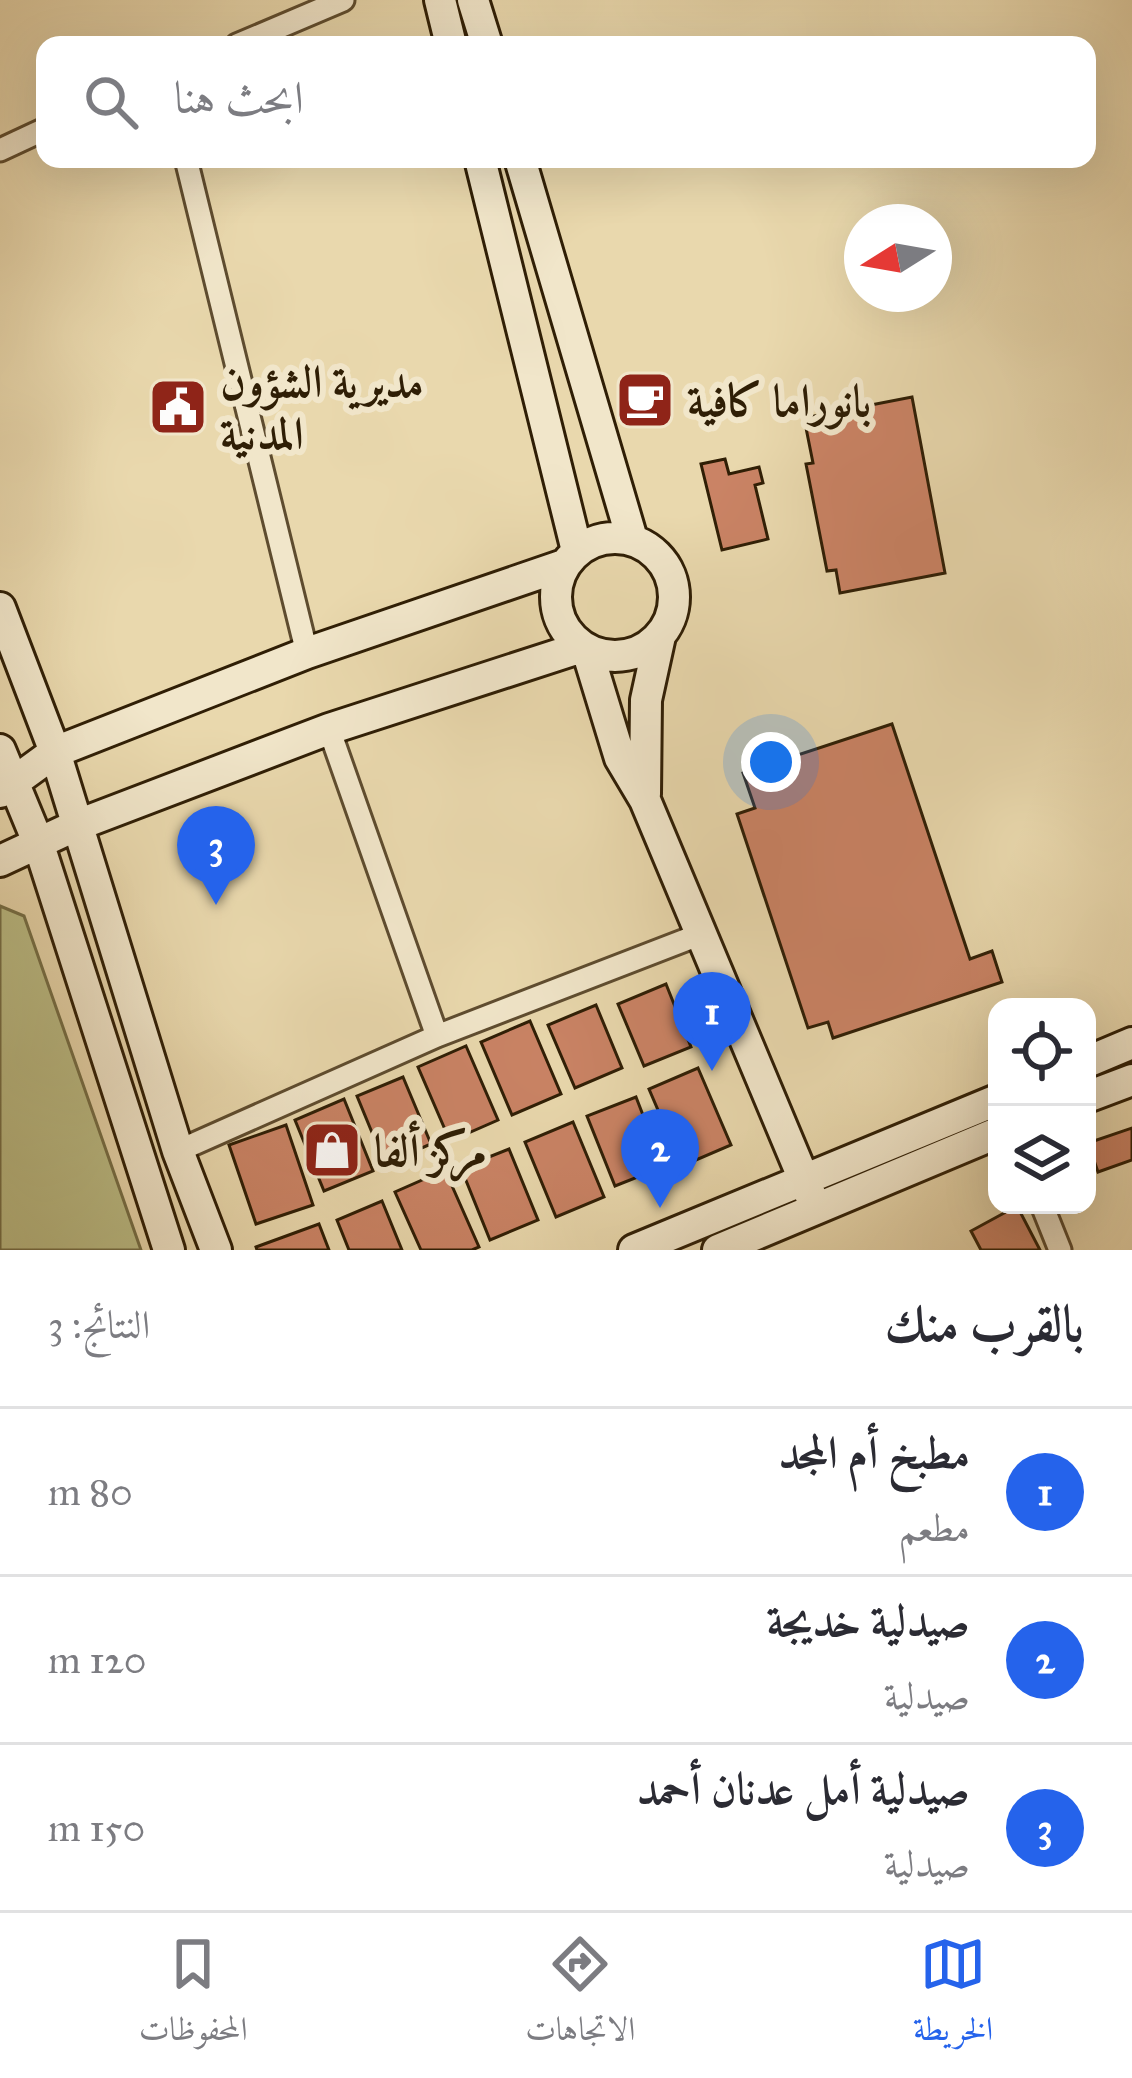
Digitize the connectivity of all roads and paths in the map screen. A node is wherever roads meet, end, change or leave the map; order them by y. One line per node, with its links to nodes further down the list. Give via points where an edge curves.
1 (343, 0): 4 (street)
2 (440, 0): 5 (main road)
3 (473, 0): 6 (main road)
4 (258, 36)
5 (449, 36)
6 (484, 36)
7 (36, 133): 8 (street)
8 (0, 149)
9 (188, 168): 17 (street)
10 (481, 168): 13 (main road)
11 (523, 168): 12 (main road)
12 (632, 539): 13 (main road, via 593,541); 15 (main road, via 650,548 672,580 670,619)
13 (570, 558): 16 (main road, via 557,582 559,618); 17 (main road)
14 (0, 608): 20 (main road)
15 (660, 635): 16 (main road, via 626,656); 22 (main road, via 646,700)
16 (585, 648): 18 (main road); 22 (main road, via 620,758)
17 (307, 653): 20 (main road)
18 (328, 729): 23 (main road); 27 (street)
19 (0, 750): 21 (main road)
20 (55, 752): 21 (main road); 23 (main road)
21 (6, 789): 24 (main road)
22 (645, 800): 26 (main road)
23 (75, 826): 24 (main road); 34 (main road)
24 (38, 842): 25 (main road); 37 (main road)
25 (0, 862)
26 (701, 934): 27 (street); 35 (main road)
27 (436, 1036): 34 (street)
28 (1132, 1043): 29 (main road)
29 (1096, 1058)
30 (1132, 1080): 31 (main road)
31 (1096, 1094)
32 (988, 1105): 35 (main road)
33 (988, 1136): 35 (main road)
34 (178, 1151): 38 (main road)
35 (810, 1194): 39 (main road); 40 (main road)
36 (1046, 1214): 41 (street)
37 (170, 1250)
38 (216, 1250)
39 (634, 1250)
40 (718, 1250)
41 (1060, 1250)

